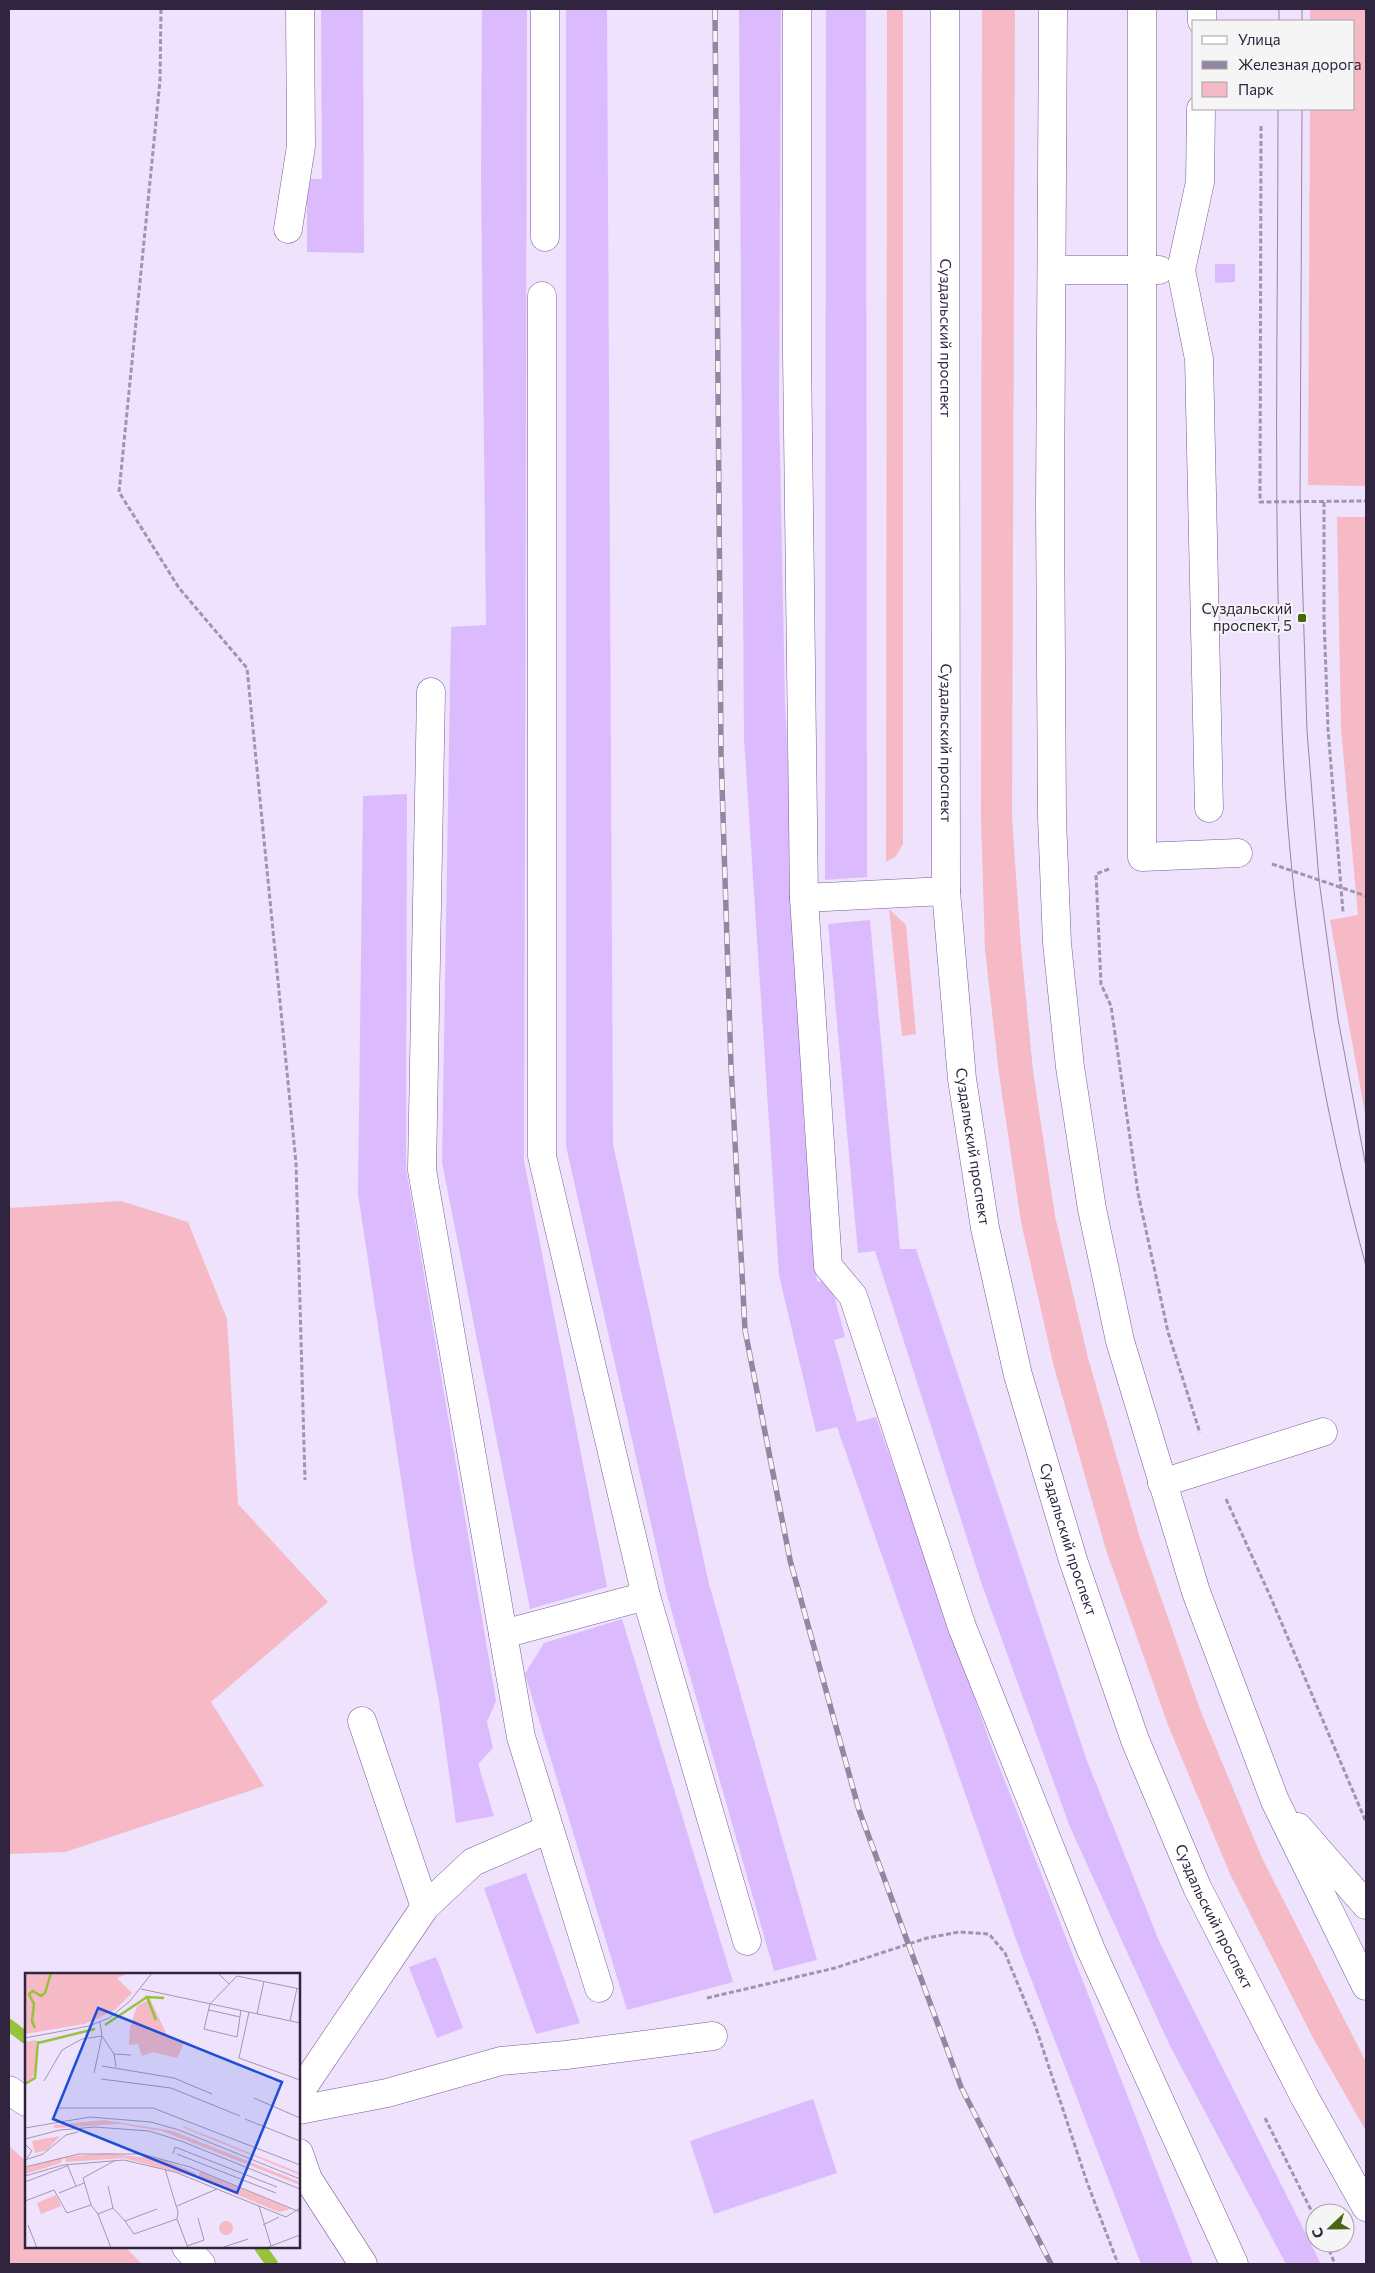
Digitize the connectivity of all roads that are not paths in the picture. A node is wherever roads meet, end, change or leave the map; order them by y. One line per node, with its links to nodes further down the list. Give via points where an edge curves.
1 (300, 9): 8 (main road, via 301,146)
2 (545, 9): 9 (main road)
3 (797, 9): 18 (main road, via 797,354)
4 (945, 9): 17 (main road, Суздальский проспект)
5 (1053, 9): 10 (main road)
6 (1142, 9): 11 (main road)
7 (1201, 110): 12 (main road, via 1200,182)
8 (288, 230)
9 (545, 237)
10 (1053, 270): 11 (main road); 20 (main road, via 1052,818 1057,943 1070,1067 1092,1209 1120,1341)
11 (1142, 270): 12 (main road); 16 (main road, via 1142,857)
12 (1181, 270): 15 (main road, via 1199,360)
13 (542, 296): 21 (main road, via 542,1156)
14 (431, 692): 22 (main road, via 422,1170)
15 (1209, 808)
16 (1238, 853)
17 (946, 891): 18 (main road); 37 (main road, Суздальский проспект, via 962,1079 984,1228 1018,1375 1073,1560 1135,1740 1197,1887 1304,2096)
18 (804, 898): 41 (main road, via 828,1266 854,1296 962,1627 1091,1950)
19 (1323, 1432): 20 (main road)
20 (1162, 1483): 24 (main road, via 1196,1592)
21 (646, 1596): 22 (main road); 28 (main road)
22 (503, 1634): 25 (main road, via 521,1737)
23 (362, 1721): 27 (main road)
24 (1275, 1801): 26 (main road); 29 (main road)
25 (549, 1829): 27 (main road, via 473,1862); 30 (main road)
26 (1366, 1905)
27 (424, 1907): 33 (main road)
28 (747, 1941)
29 (1366, 1986)
30 (599, 1988)
31 (713, 2036): 35 (main road, via 501,2061 387,2093)
32 (9, 2090): 34 (main road)
33 (300, 2091)
34 (25, 2101)
35 (300, 2110)
36 (300, 2156): 40 (main road, via 308,2179)
37 (1366, 2207)
38 (187, 2248): 39 (main road)
39 (201, 2264)
40 (362, 2264)
41 (1234, 2264)

